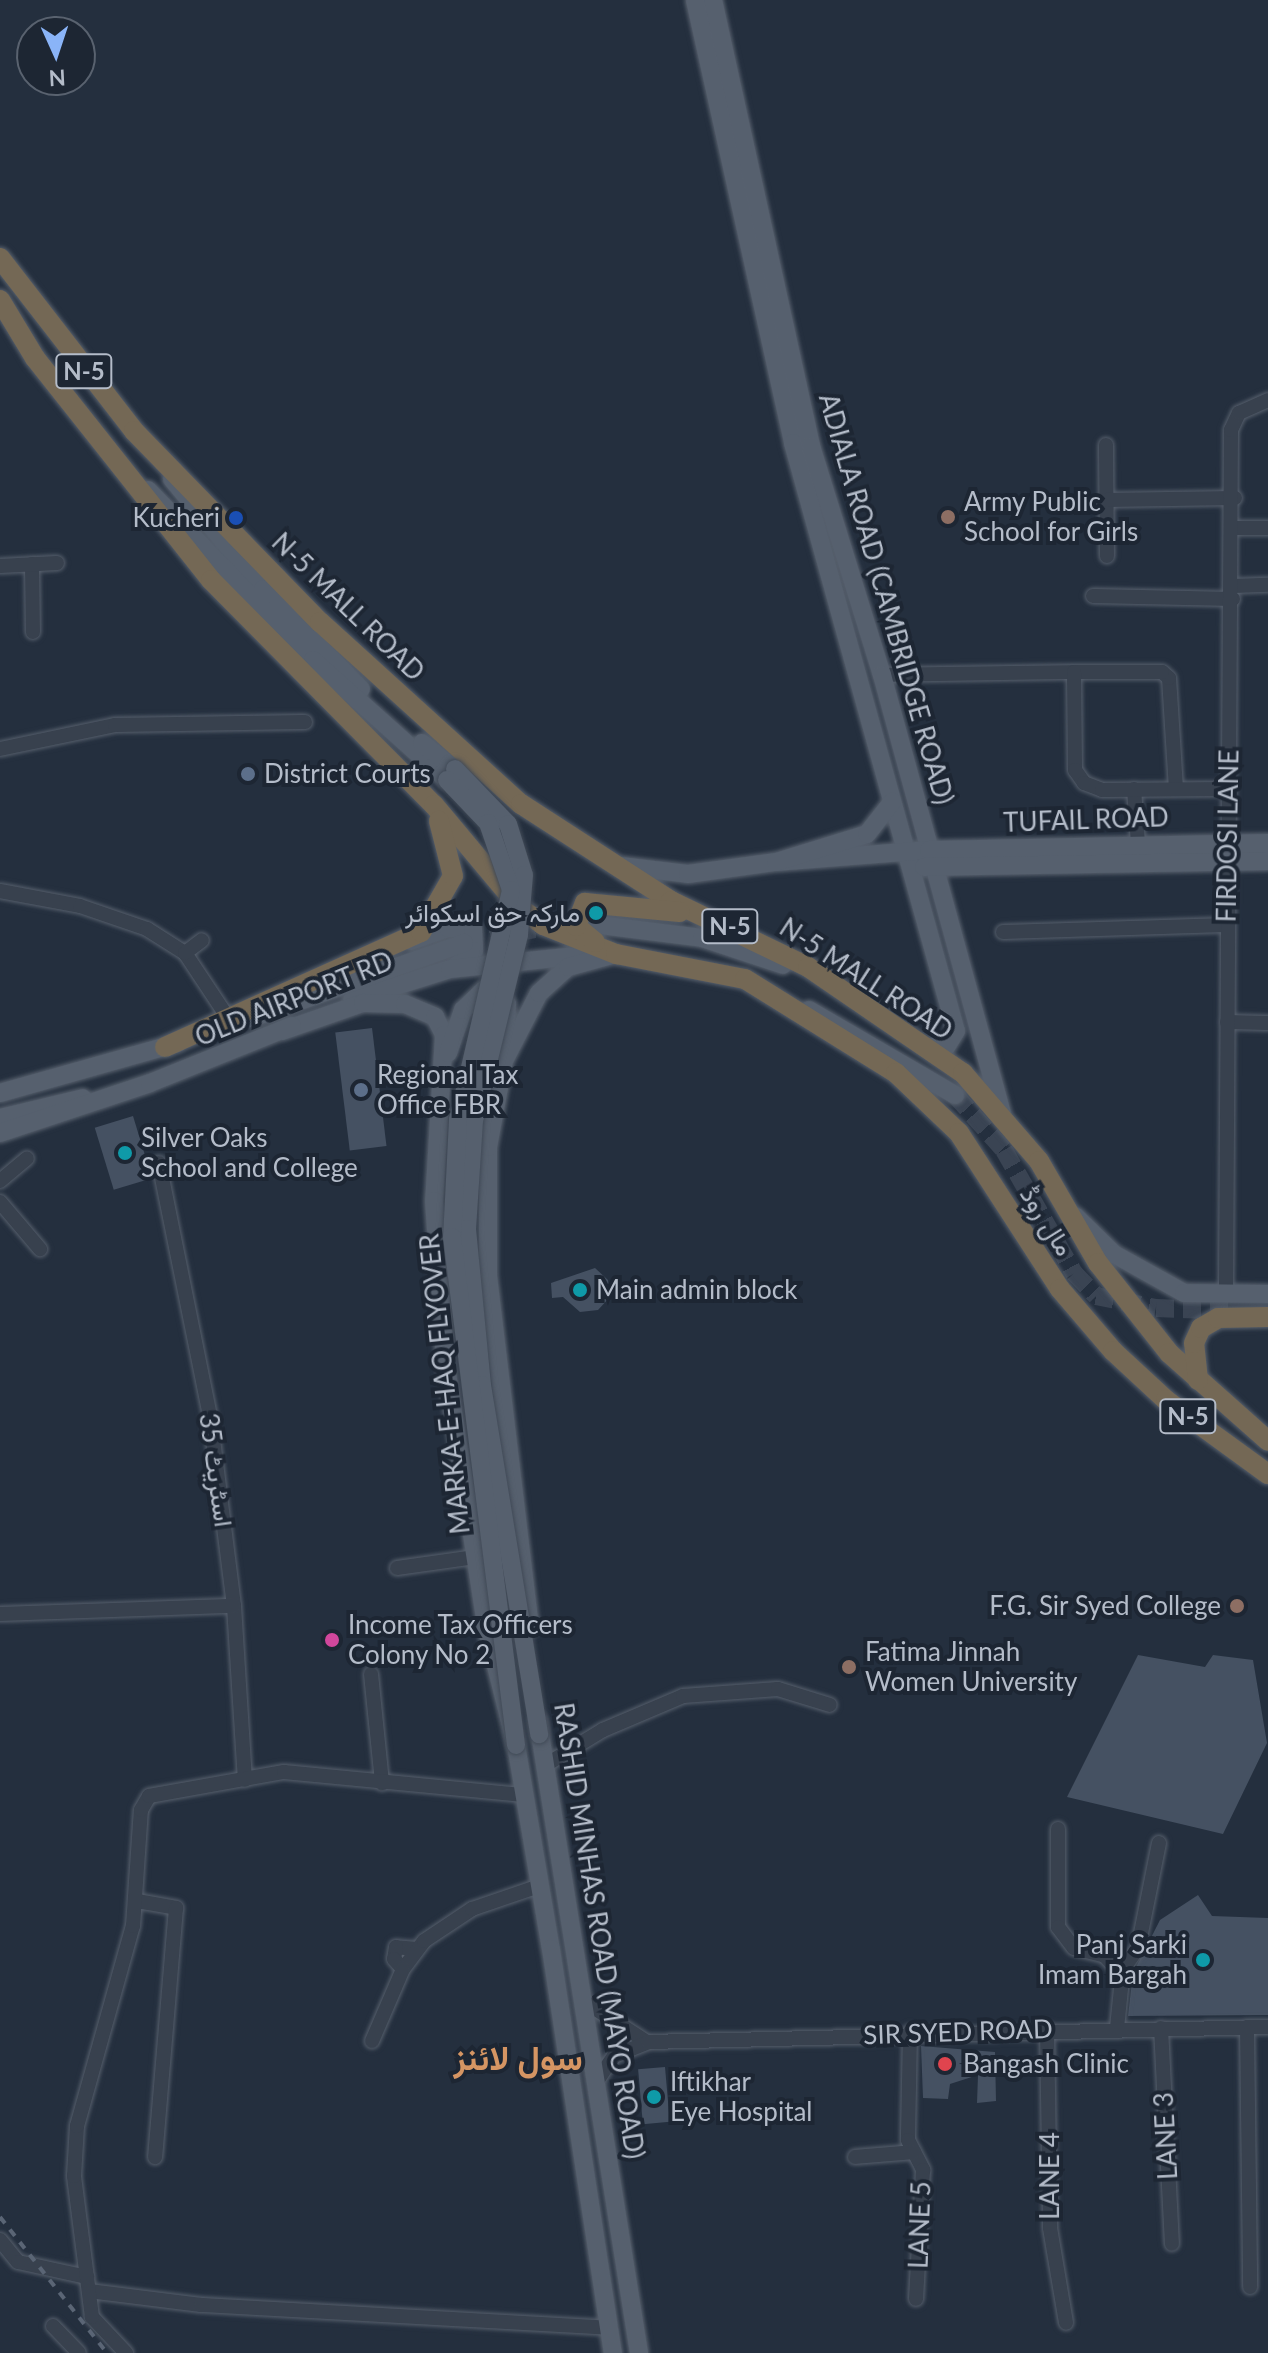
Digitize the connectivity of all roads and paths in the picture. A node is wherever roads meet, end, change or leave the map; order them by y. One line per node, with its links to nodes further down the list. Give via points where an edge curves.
1 (695, 0): 29 (main road, ADIALA ROAD (CAMBRIDGE ROAD), via 793,443)
2 (713, 0): 22 (main road, ADIALA ROAD (CAMBRIDGE ROAD), via 811,446)
3 (0, 258): 7 (highway, N-5, via 108,403)
4 (0, 300): 8 (highway, N-5, via 35,358)
5 (1268, 400): 9 (street, FIRDOSI LANE, via 1239,413 1231,430)
6 (1106, 445): 10 (street)
7 (150, 447): 25 (main road, MARKA-E-HAQ FLYOVER, via 263,589); 37 (highway, N-5 MALL ROAD / N-5, via 320,622 486,774)
8 (120, 463): 25 (main road, MARKA-E-HAQ FLYOVER, via 313,660); 30 (highway, via 211,580)
9 (1235, 498): 10 (street); 11 (street, FIRDOSI LANE)
10 (1106, 500): 13 (street)
11 (1234, 528): 12 (street); 18 (street, FIRDOSI LANE)
12 (1268, 528)
13 (1107, 556)
14 (57, 563): 15 (street)
15 (32, 564): 16 (street); 20 (street)
16 (0, 566)
17 (1268, 585): 18 (street)
18 (1233, 592): 19 (street); 28 (street, FIRDOSI LANE)
19 (1093, 596)
20 (33, 632)
21 (1074, 672): 22 (street); 26 (street, via 1075,770 1084,783 1102,790); 27 (street, via 1162,672 1169,678)
22 (882, 675): 34 (main road, ADIALA ROAD (CAMBRIDGE ROAD))
23 (305, 722): 24 (street, via 115,725)
24 (0, 749)
25 (451, 775): 84 (main road, MARKA-E-HAQ FLYOVER, bridge, via 508,824 524,875 519,935 474,1121 467,1229 480,1370); 85 (main road, MARKA-E-HAQ FLYOVER, bridge, via 488,823 511,890 465,1083 452,1206 461,1342)
26 (1134, 789): 27 (street); 32 (street)
27 (1176, 789): 28 (street)
28 (1228, 789): 33 (street, FIRDOSI LANE)
29 (892, 802): 35 (main road, ADIALA ROAD (CAMBRIDGE ROAD)); 38 (main road, via 867,834)
30 (434, 805): 46 (highway, via 453,876 436,915); 48 (highway, via 520,908 543,925)
31 (1268, 843): 33 (main road, TUFAIL ROAD)
32 (1138, 844): 33 (main road, TUFAIL ROAD); 34 (main road, TUFAIL ROAD)
33 (1227, 852): 34 (main road, TUFAIL ROAD); 36 (main road, TUFAIL ROAD); 42 (street, FIRDOSI LANE)
34 (932, 859): 35 (main road, TUFAIL ROAD); 63 (main road, ADIALA ROAD (CAMBRIDGE ROAD))
35 (907, 860): 38 (main road, TUFAIL ROAD); 57 (main road, ADIALA ROAD (CAMBRIDGE ROAD), via 956,1031 946,1047)
36 (1268, 861)
37 (603, 862): 38 (main road, via 688,874); 40 (highway, N-5 MALL ROAD / N-5)
38 (776, 862)
39 (0, 891): 47 (street, via 80,906 147,929)
40 (698, 915): 48 (highway, via 585,903 576,919 579,932); 50 (highway, N-5 MALL ROAD / N-5, via 751,935)
41 (584, 923): 50 (main road, via 702,938)
42 (1227, 925): 43 (street); 53 (street, FIRDOSI LANE)
43 (1003, 932)
44 (202, 940): 47 (street)
45 (464, 943): 56 (main road, OLD AIRPORT RD)
46 (404, 944): 49 (main road, via 448,928 473,929 474,951); 52 (highway)
47 (185, 953): 52 (street)
48 (616, 954): 49 (main road, OLD AIRPORT RD); 51 (highway, مال روڈ, via 701,966); 59 (main road, RASHID MINHAS ROAD (MAYO ROAD), via 587,959 551,979 529,1008)
49 (450, 969): 55 (main road, OLD AIRPORT RD, via 370,992)
50 (832, 984): 57 (highway, N-5 MALL ROAD / N-5)
51 (782, 998): 62 (main road, via 846,1027); 77 (highway, مال روڈ / N-5, via 931,1102 985,1170 1060,1289 1113,1351 1166,1400)
52 (226, 1015): 56 (highway)
53 (1227, 1022): 54 (street); 72 (street, FIRDOSI LANE)
54 (1268, 1023)
55 (282, 1031): 58 (main road, RASHID MINHAS ROAD (MAYO ROAD), via 363,1003 405,1004 435,1017); 60 (main road, OLD AIRPORT RD)
56 (165, 1047): 61 (main road, OLD AIRPORT RD)
57 (925, 1047): 63 (highway, N-5 MALL ROAD / N-5, via 963,1073)
58 (447, 1056): 59 (main road, via 474,995 496,990 507,1004); 78 (main road, RASHID MINHAS ROAD (MAYO ROAD), via 435,1243)
59 (504, 1061): 84 (main road, RASHID MINHAS ROAD (MAYO ROAD), via 488,1147 484,1219)
60 (150, 1083): 64 (main road); 65 (main road, OLD AIRPORT RD)
61 (0, 1093)
62 (955, 1095)
63 (1002, 1114): 70 (highway, N-5 MALL ROAD / N-5)
64 (0, 1118)
65 (0, 1133)
66 (27, 1158): 68 (street)
67 (159, 1163): 80 (street, اسٹریٹ 35, via 210,1416)
68 (0, 1181)
69 (0, 1202): 71 (street)
70 (1068, 1209): 72 (main road, via 1114,1254 1184,1293); 75 (highway, N-5 MALL ROAD / N-5, via 1098,1263)
71 (40, 1249)
72 (1226, 1293): 73 (main road)
73 (1268, 1294)
74 (1268, 1317): 75 (highway, via 1218,1318 1201,1328 1194,1343)
75 (1198, 1380): 76 (highway, N-5 MALL ROAD / N-5)
76 (1268, 1441)
77 (1268, 1474)
78 (475, 1557): 79 (street); 85 (main road, RASHID MINHAS ROAD (MAYO ROAD), via 498,1689)
79 (397, 1568)
80 (234, 1606): 81 (street); 87 (street, اسٹریٹ 35)
81 (0, 1614)
82 (371, 1674): 88 (street)
83 (830, 1705): 86 (street, via 778,1689 683,1696 603,1730)
84 (539, 1734): 86 (main road, RASHID MINHAS ROAD (MAYO ROAD))
85 (516, 1745): 89 (main road, RASHID MINHAS ROAD (MAYO ROAD))
86 (544, 1766): 95 (main road, RASHID MINHAS ROAD (MAYO ROAD))
87 (245, 1780): 88 (street, via 284,1772); 93 (street, via 161,1789 149,1796 141,1810)
88 (382, 1783): 89 (street)
89 (524, 1795): 92 (main road, RASHID MINHAS ROAD (MAYO ROAD))
90 (1058, 1829): 94 (street, via 1058,1927 1064,1940 1105,1956)
91 (1159, 1843): 94 (street, via 1138,1948)
92 (539, 1886): 102 (street, via 472,1909 417,1949 396,1947 394,1959 403,1969); 115 (main road, RASHID MINHAS ROAD (MAYO ROAD))
93 (137, 1901): 106 (street, via 176,1908); 110 (street, via 77,2126 74,2176)
94 (1121, 1974): 98 (street)
95 (580, 1998): 103 (street, SIR SYED ROAD, via 607,2022); 104 (main road, RASHID MINHAS ROAD (MAYO ROAD))
96 (1247, 2027): 97 (street, SIR SYED ROAD); 99 (street, SIR SYED ROAD); 111 (street)
97 (1268, 2027)
98 (1117, 2028): 99 (street, SIR SYED ROAD); 100 (street, SIR SYED ROAD)
99 (1161, 2028): 109 (street, LANE 3)
100 (1047, 2029): 101 (street, SIR SYED ROAD); 113 (street, LANE 4, via 1050,2228)
101 (910, 2032): 103 (street, SIR SYED ROAD); 105 (street, LANE 5, via 908,2140)
102 (372, 2041)
103 (648, 2042): 104 (street, SIR SYED ROAD, via 614,2056)
104 (594, 2086): 119 (main road, RASHID MINHAS ROAD (MAYO ROAD), via 627,2250)
105 (914, 2152): 107 (street, LANE 5); 112 (street, LANE 5, via 923,2170)
106 (155, 2157)
107 (855, 2157)
108 (0, 2240): 110 (street, via 18,2262)
109 (1172, 2244)
110 (88, 2284): 115 (street, via 201,2305); 117 (street, via 92,2317)
111 (1250, 2287)
112 (916, 2299)
113 (1066, 2323)
114 (53, 2326): 116 (street)
115 (610, 2328): 118 (main road, RASHID MINHAS ROAD (MAYO ROAD))
116 (79, 2353)
117 (126, 2353)
118 (613, 2353)
119 (639, 2353)

